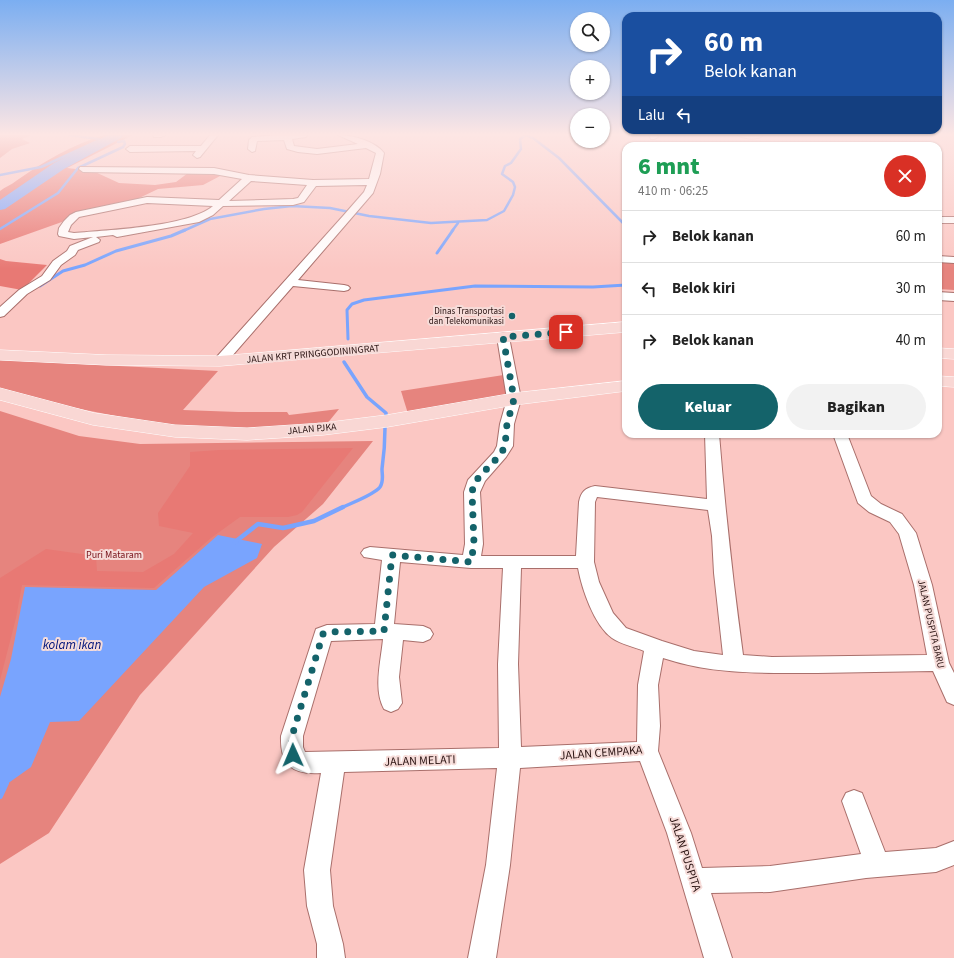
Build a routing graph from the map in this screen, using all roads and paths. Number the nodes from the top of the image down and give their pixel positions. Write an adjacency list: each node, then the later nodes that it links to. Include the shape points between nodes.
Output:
1 (247, 180): 5 (street)
2 (271, 180): 4 (street)
3 (372, 182): 4 (street); 11 (street, via 368,193)
4 (313, 183): 5 (street, via 301,200 294,202)
5 (220, 202): 8 (street, via 210,213 195,220); 8 (street, via 136,202 76,216 70,220 63,234 74,236)
6 (942, 220): 7 (street)
7 (954, 220)
8 (128, 231): 15 (street, via 74,248 57,263 42,282 23,292)
9 (942, 259): 10 (street)
10 (954, 260)
11 (289, 282): 12 (street); 21 (street)
12 (344, 288)
13 (942, 296): 14 (street)
14 (954, 297)
15 (3, 308)
16 (622, 327): 17 (main road, JALAN KRT PRINGGODININGRAT)
17 (503, 337): 21 (main road, JALAN KRT PRINGGODININGRAT); 26 (street)
18 (942, 353): 19 (main road)
19 (954, 354)
20 (0, 355): 21 (main road, JALAN KRT PRINGGODININGRAT, via 106,360)
21 (220, 361)
22 (942, 381): 23 (main road)
23 (954, 382)
24 (622, 386): 26 (main road, JALAN PJKA)
25 (0, 394): 26 (main road, JALAN PJKA, via 93,419 174,431 247,434 380,422)
26 (514, 399): 32 (street, via 507,424 504,450 474,484 474,544)
27 (712, 438): 29 (street)
28 (841, 438): 39 (street, JALAN PUSPITA BARU, via 864,499 874,508 896,518 907,533 923,585)
29 (716, 505): 34 (street, via 592,492 587,502); 38 (street, via 722,536 723,573)
30 (370, 553): 31 (street)
31 (392, 555): 32 (street); 35 (street)
32 (471, 562): 33 (street)
33 (512, 562): 34 (street); 43 (street, via 508,664)
34 (585, 562): 37 (street, via 590,582 605,617 619,632)
35 (389, 632): 36 (street); 41 (street); 44 (street, JALAN MELATI, via 327,632 320,639 292,736 291,749 297,760 307,763)
36 (423, 634)
37 (655, 647): 38 (street, via 686,658 720,664); 42 (street, JALAN CEMPAKA, via 648,685)
38 (734, 663): 39 (street)
39 (939, 663): 40 (street, JALAN PUSPITA BARU)
40 (954, 696)
41 (391, 703)
42 (647, 751): 43 (street, JALAN CEMPAKA); 48 (street, JALAN PUSPITA, via 679,833)
43 (510, 758): 44 (street, JALAN MELATI); 50 (street, via 498,865)
44 (334, 762): 49 (street, via 317,870 320,906)
45 (854, 801): 47 (street)
46 (954, 852): 47 (street, via 936,860)
47 (878, 866): 48 (street, via 770,879)
48 (694, 881): 51 (street, JALAN PUSPITA)
49 (331, 958)
50 (482, 958)
51 (718, 958)

